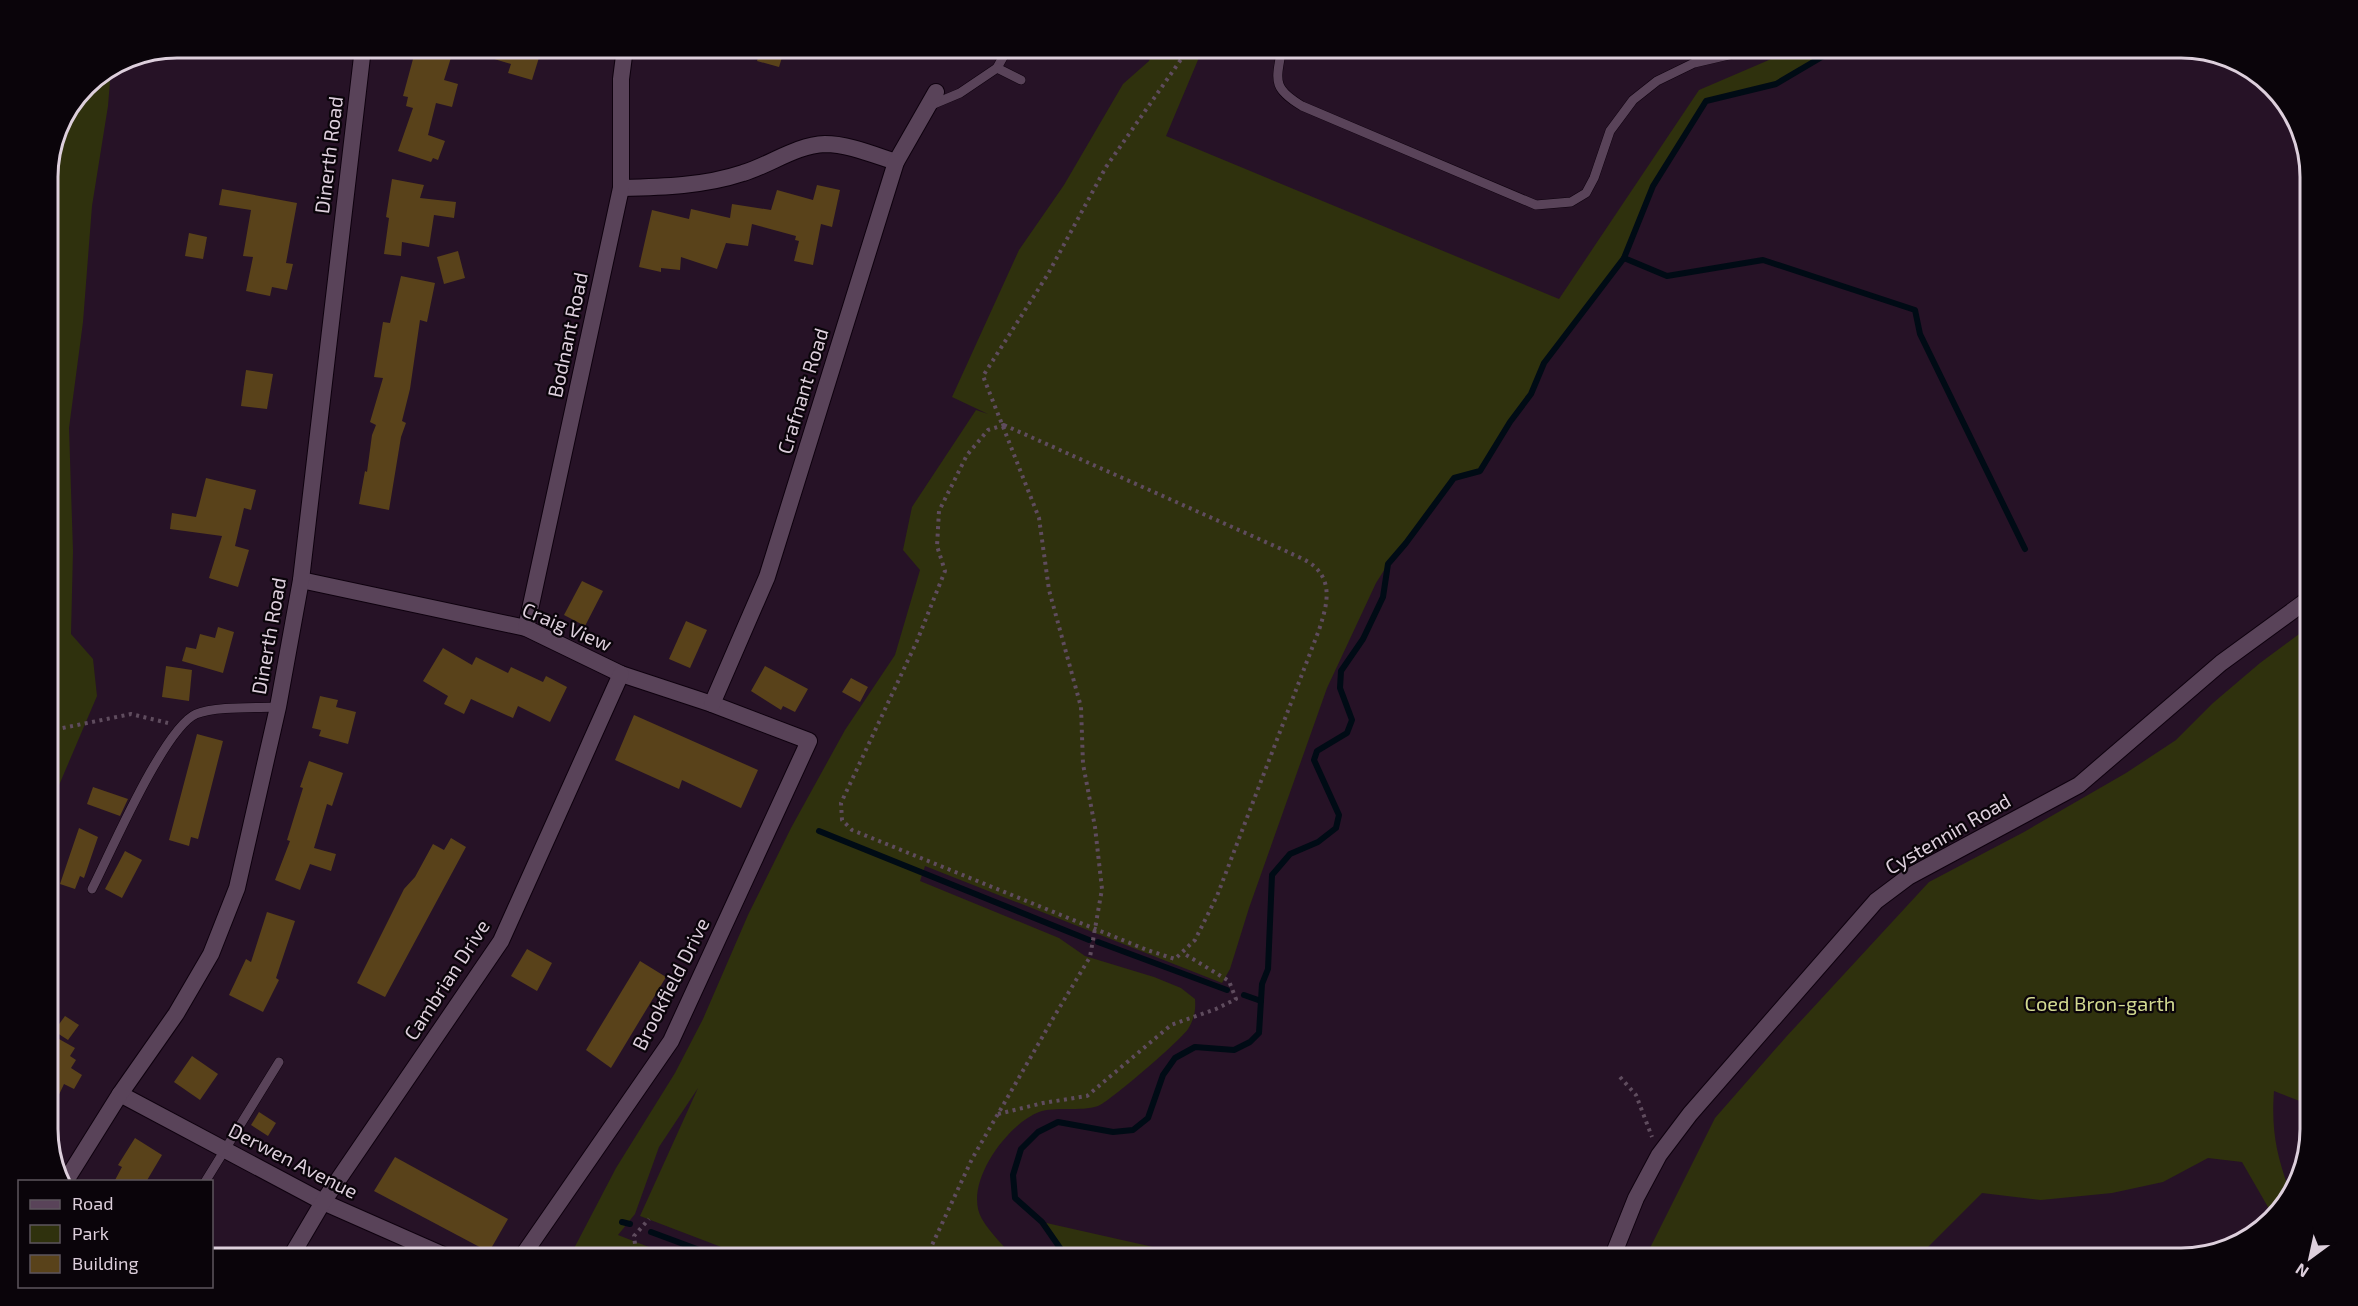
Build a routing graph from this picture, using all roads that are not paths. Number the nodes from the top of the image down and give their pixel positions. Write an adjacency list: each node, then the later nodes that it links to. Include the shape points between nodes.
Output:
1 (1280, 58): 2 (lane, via 1279,87 1302,106 1536,205 1570,202 1586,193 1610,131 1633,100 1657,81 1694,63)
2 (1715, 58)
3 (362, 59): 11 (street, Dinerth Road)
4 (624, 59): 10 (street, Bodnant Road)
5 (1002, 59): 6 (lane)
6 (997, 68): 7 (lane); 8 (lane, via 960,93)
7 (1021, 80)
8 (933, 99): 9 (street, Crafnant Road)
9 (896, 162): 10 (street, via 825,144 800,149 744,173 711,182); 15 (street, Crafnant Road, via 767,577)
10 (621, 188): 13 (street, Bodnant Road)
11 (301, 580): 13 (street, Craig View); 16 (street, Dinerth Road)
12 (2299, 606): 28 (street, Cystennin Road, via 2221,663 2079,785 1908,877 1876,901 1690,1114 1659,1155)
13 (526, 628): 14 (street, Craig View)
14 (621, 674): 15 (street, Craig View); 24 (street, Cambrian Drive, via 501,941)
15 (712, 704): 17 (street, Craig View)
16 (278, 707): 18 (lane, via 195,714 181,727 160,755); 20 (street, Dinerth Road, via 237,888 211,954 176,1014)
17 (809, 741): 27 (street, Brookfield Drive, via 671,1041)
18 (92, 889)
19 (279, 1062): 21 (lane)
20 (120, 1094): 21 (street, Derwen Avenue); 22 (street, Dinerth Road)
21 (225, 1151): 23 (lane); 24 (street, Derwen Avenue)
22 (69, 1176)
23 (206, 1180)
24 (323, 1202): 25 (street, Cambrian Drive); 26 (street, Derwen Avenue)
25 (296, 1248)
26 (427, 1248)
27 (528, 1248)
28 (1616, 1248)

